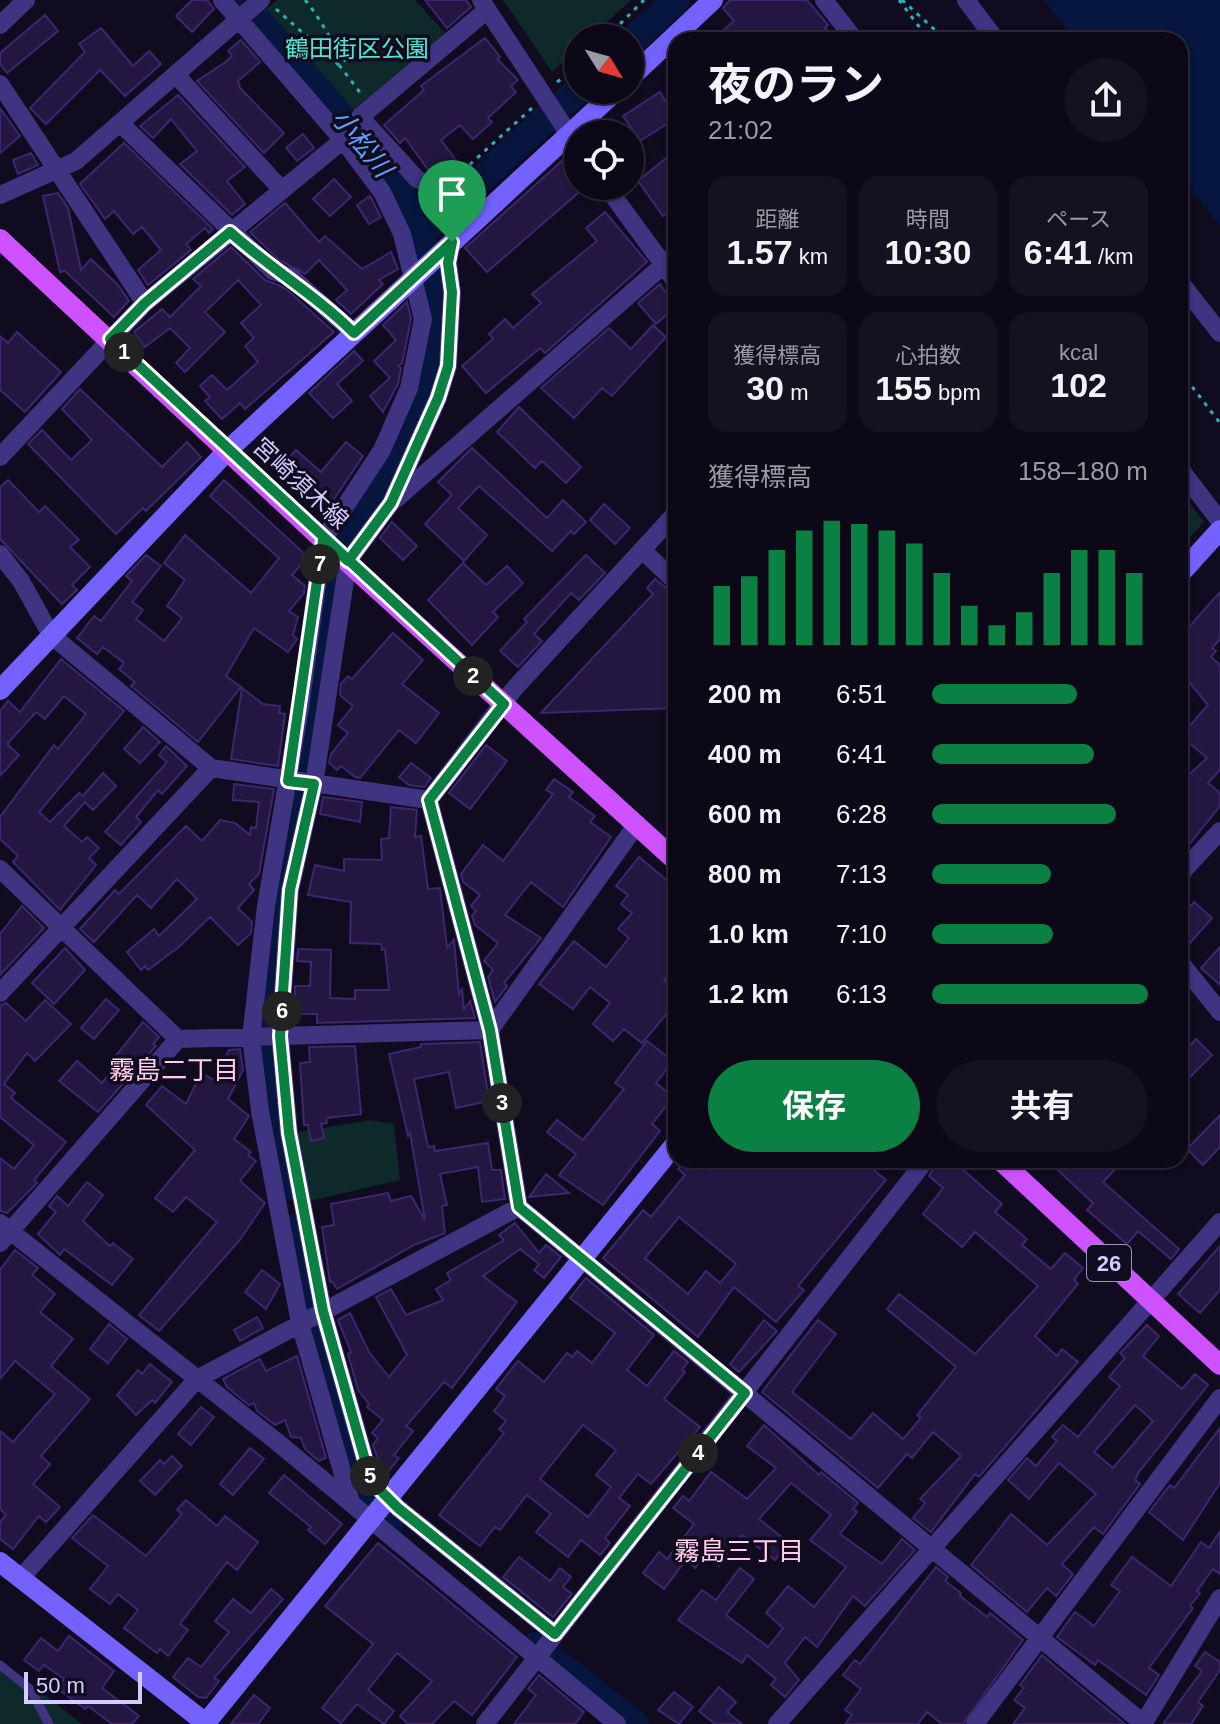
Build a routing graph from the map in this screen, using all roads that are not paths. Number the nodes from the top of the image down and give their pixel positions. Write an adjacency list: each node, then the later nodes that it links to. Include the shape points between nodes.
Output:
1 (26, 0): 9 (street)
2 (222, 0): 8 (street)
3 (713, 0): 10 (street)
4 (824, 0): 11 (street)
5 (966, 0): 12 (street)
6 (267, 3): 8 (street)
7 (484, 5): 19 (street, via 547,89); 27 (street, via 360,117 417,179 442,190)
8 (239, 20): 15 (street); 21 (street)
9 (0, 25)
10 (679, 32)
11 (849, 32)
12 (990, 32)
13 (668, 42): 14 (street)
14 (644, 65)
15 (176, 75): 20 (street); 24 (street)
16 (0, 84): 23 (street)
17 (605, 104): 18 (street)
18 (592, 120)
19 (564, 122)
20 (120, 123): 23 (street); 28 (street)
21 (343, 140): 24 (street); 33 (street, via 382,192)
22 (564, 150): 27 (street)
23 (59, 169): 25 (street); 35 (street)
24 (282, 190): 28 (street)
25 (0, 195)
26 (618, 200): 31 (street)
27 (471, 223): 30 (street)
28 (230, 232): 35 (street); 36 (street)
29 (0, 239): 38 (main road, 宮崎須木線)
30 (445, 249): 33 (street); 42 (street, via 452,292 448,366)
31 (668, 257)
32 (668, 261): 42 (street)
33 (416, 274): 36 (street); 46 (street, via 423,319 409,388 382,450)
34 (1188, 292): 37 (street)
35 (145, 303): 38 (street)
36 (354, 333): 39 (street)
37 (1220, 333)
38 (110, 339): 39 (main road, 宮崎須木線); 40 (street)
39 (228, 450): 46 (main road, 宮崎須木線); 52 (street)
40 (0, 457)
41 (1188, 479): 43 (street)
42 (391, 503): 49 (street)
43 (1220, 521)
44 (668, 522): 47 (street)
45 (1220, 530): 50 (street)
46 (325, 542): 49 (main road, 宮崎須木線); 56 (street)
47 (642, 550): 51 (street); 54 (street)
48 (0, 554): 52 (street)
49 (348, 561): 54 (main road, 宮崎須木線); 57 (street)
50 (1188, 565)
51 (668, 574)
52 (51, 635): 53 (street); 55 (street)
53 (0, 690)
54 (504, 704): 58 (street); 59 (main road, 宮崎須木線)
55 (211, 768): 56 (street); 64 (street)
56 (288, 781): 57 (street); 70 (street)
57 (314, 784): 58 (street); 69 (street, via 290,890)
58 (429, 800): 68 (street)
59 (637, 824): 61 (main road, 宮崎須木線); 68 (street)
60 (1220, 831): 62 (street)
61 (668, 853)
62 (1188, 865)
63 (0, 869): 64 (street)
64 (61, 927): 66 (street); 71 (street)
65 (1188, 972): 67 (street)
66 (0, 993)
67 (1220, 1012)
68 (490, 1030): 69 (street); 75 (street)
69 (280, 1036): 70 (street); 80 (street)
70 (251, 1038): 71 (street); 80 (street, via 260,1111)
71 (178, 1039): 77 (street)
72 (668, 1153): 78 (street)
73 (920, 1168): 83 (street)
74 (1009, 1168): 79 (main road, 26)
75 (519, 1207): 78 (street); 80 (street)
76 (1220, 1222): 79 (street)
77 (3, 1232): 82 (street)
78 (583, 1258): 83 (street); 85 (street)
79 (1149, 1300): 81 (main road, 26); 88 (street)
80 (312, 1317): 82 (street); 85 (street, via 371,1481); 86 (street)
81 (1220, 1365)
82 (197, 1379): 86 (street); 90 (street)
83 (745, 1393): 88 (street); 92 (street)
84 (1220, 1398): 93 (street)
85 (388, 1498): 87 (street); 92 (street)
86 (351, 1503): 87 (street)
87 (371, 1520): 94 (street); 97 (street)
88 (932, 1548): 93 (street); 100 (street)
89 (0, 1562): 90 (street)
90 (21, 1578): 97 (street)
91 (1220, 1598): 102 (street)
92 (555, 1634): 94 (street)
93 (1039, 1637): 101 (street); 102 (street)
94 (536, 1658): 98 (street); 99 (street)
95 (0, 1665): 96 (lane, via 30,1689)
96 (49, 1724)
97 (206, 1724)
98 (485, 1724)
99 (617, 1724)
100 (777, 1724)
101 (975, 1724)
102 (1143, 1724)

